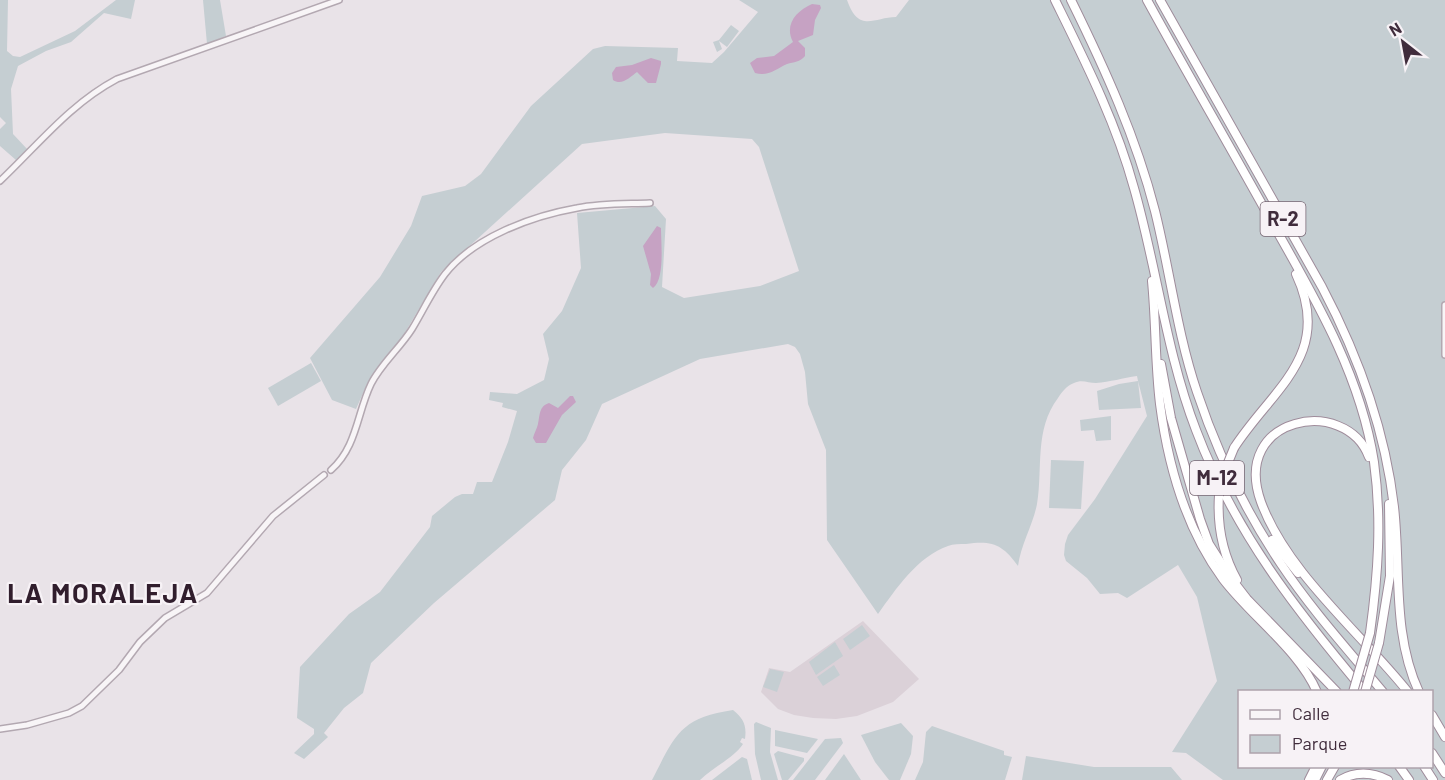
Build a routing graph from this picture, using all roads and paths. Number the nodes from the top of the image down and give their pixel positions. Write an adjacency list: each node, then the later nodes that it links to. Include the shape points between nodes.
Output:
1 (339, 0): 7 (street, via 117,79 70,110)
2 (1055, 0): 9 (highway, M-12, via 1117,136)
3 (1071, 0): 15 (highway, M-12, via 1107,72 1138,150 1197,393)
4 (1147, 0): 6 (highway, R-2)
5 (1160, 0): 13 (highway, R-2, via 1342,324 1363,375)
6 (1232, 151): 17 (highway, R-2, via 1322,311 1353,380); 18 (highway, bridge, via 1298,277 1304,292 1307,323 1303,354 1293,373 1234,448 1219,495 1219,528 1230,567)
7 (0, 181)
8 (650, 203): 14 (street, via 556,212 497,234 463,255 445,274 410,331 372,380 351,444)
9 (1144, 229): 11 (highway); 23 (highway, M-12, via 1184,394 1218,482 1284,592)
10 (1445, 304): 12 (street)
11 (1155, 323): 18 (highway, via 1171,418 1209,544 1247,599); 20 (highway, via 1164,433 1192,525 1225,581 1294,656)
12 (1445, 355)
13 (1384, 447): 24 (highway, R-2, bridge, via 1389,576 1379,643); 27 (highway, via 1394,509 1402,631)
14 (331, 470)
15 (1230, 472): 19 (highway, via 1280,553); 25 (highway, M-12, via 1281,565)
16 (324, 475): 30 (street, via 273,516 207,593 165,618 82,706 27,725)
17 (1377, 490): 19 (highway, via 1370,458 1362,443 1349,431 1332,424 1311,422 1285,427 1267,440 1257,459 1258,492 1276,533 1305,575); 22 (highway, R-2, bridge, via 1378,578 1370,633)
18 (1270, 622): 21 (highway)
19 (1358, 634): 26 (highway)
20 (1316, 690)
21 (1335, 690)
22 (1354, 690)
23 (1363, 690)
24 (1366, 690)
25 (1381, 690)
26 (1406, 690)
27 (1418, 690)
28 (1433, 718): 31 (highway)
29 (1433, 724): 31 (highway)
30 (0, 729)
31 (1445, 739)
32 (1433, 756): 33 (highway)
33 (1445, 773)
34 (1340, 780): 35 (highway, via 1364,773)
35 (1388, 780)

